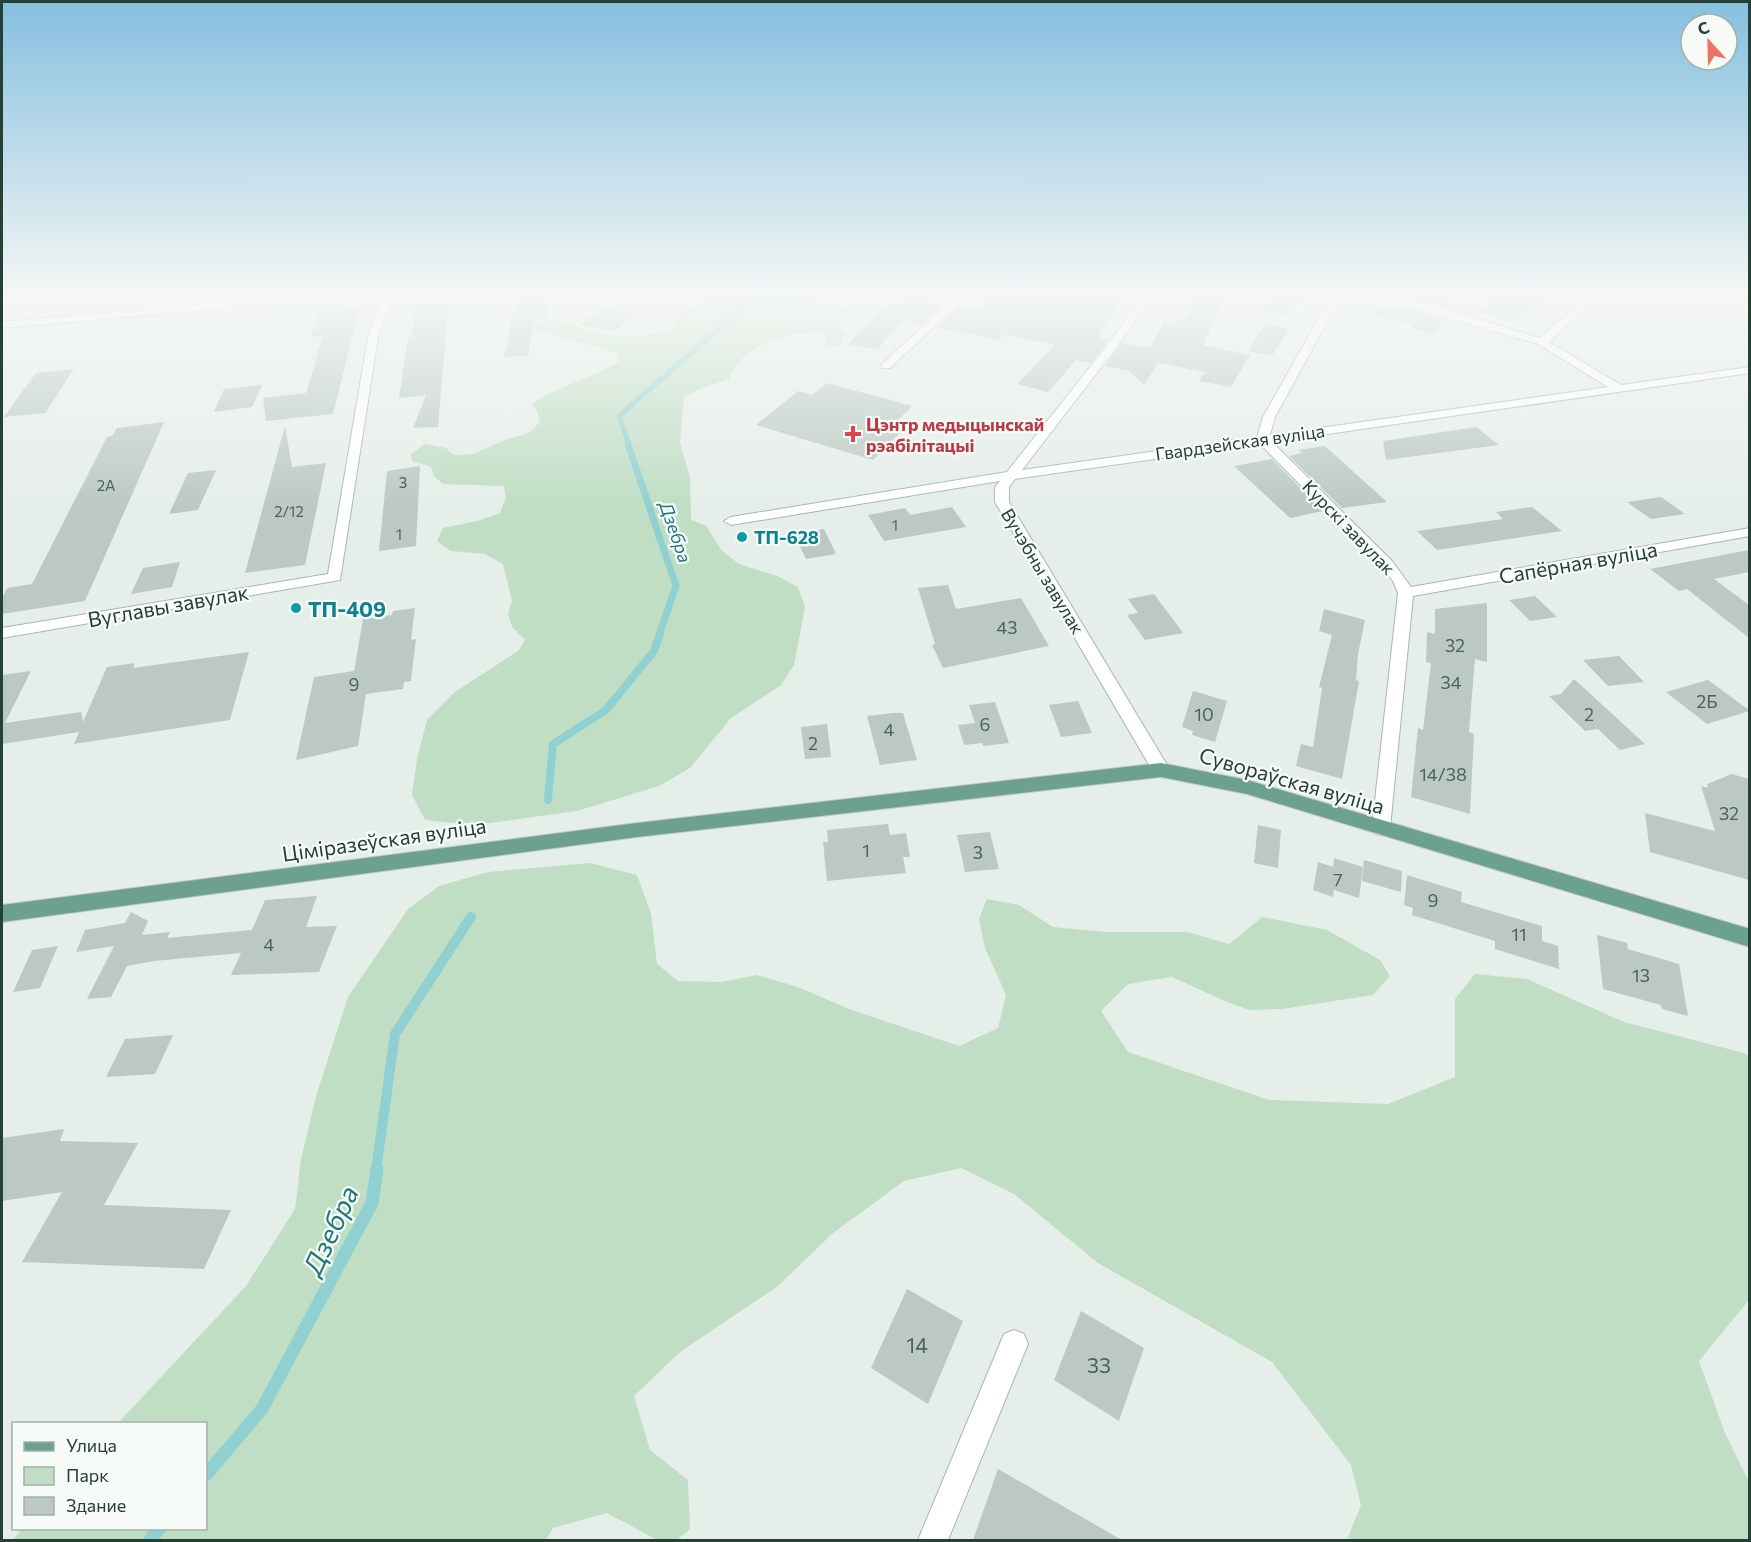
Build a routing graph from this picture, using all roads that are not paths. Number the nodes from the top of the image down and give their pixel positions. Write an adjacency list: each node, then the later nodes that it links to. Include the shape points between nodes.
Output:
1 (369, 365): 12 (street, Вуглавы завулак, via 335,577)
2 (1096, 365): 8 (street, Вучэбны завулак)
3 (1298, 365): 7 (street, via 1269,417)
4 (1580, 365): 6 (street)
5 (1749, 370): 6 (street, Гвардзейская вуліца)
6 (1620, 389): 7 (street, Гвардзейская вуліца)
7 (1262, 439): 8 (street, Гвардзейская вуліца); 11 (street, Курскі завулак, via 1388,564)
8 (1013, 475): 9 (street, Гвардзейская вуліца); 13 (street, Вучэбны завулак, via 1002,487 1002,502)
9 (731, 521)
10 (1749, 532): 11 (street, Сапёрная вуліца)
11 (1406, 593): 15 (street, Курскі завулак)
12 (2, 633)
13 (1161, 770): 14 (main road, Сувораўская вуліца); 15 (main road, Сувораўская вуліца, via 1247,787)
14 (773, 813): 16 (main road, Ціміразеўская вуліца)
15 (1381, 828): 17 (main road, Сувораўская вуліца)
16 (2, 914)
17 (1749, 938)
18 (1014, 1344): 19 (street)
19 (933, 1540)

